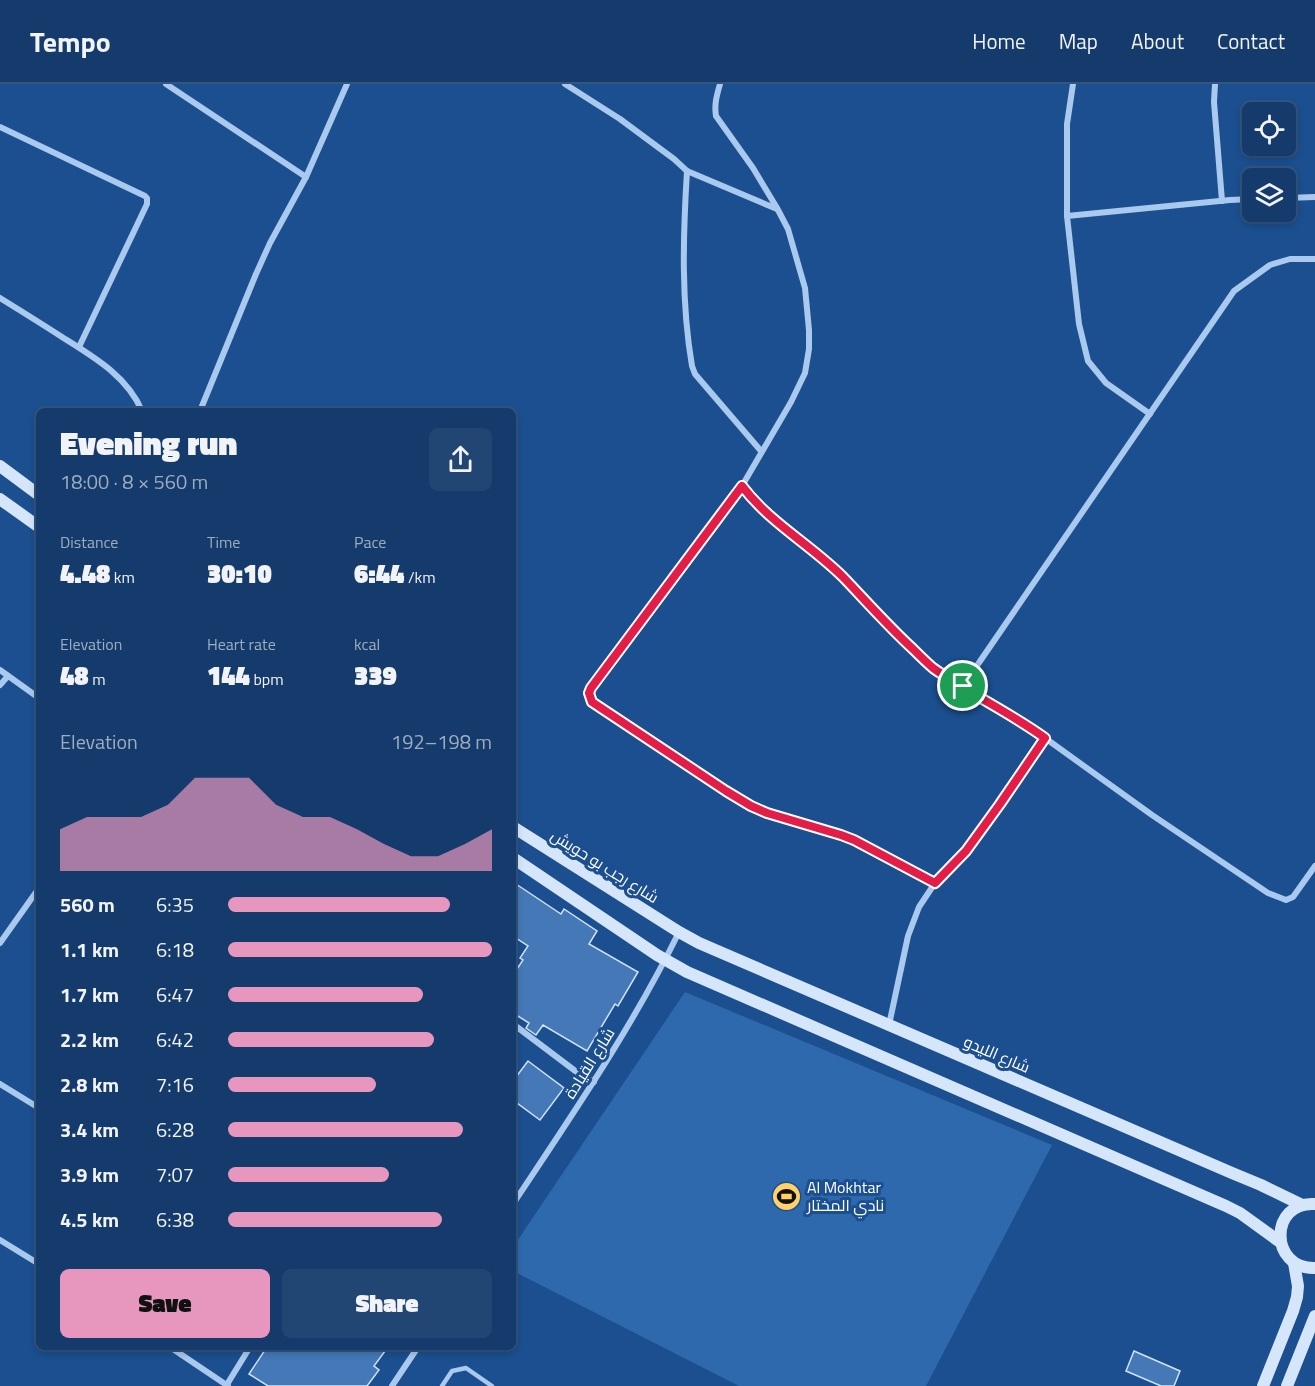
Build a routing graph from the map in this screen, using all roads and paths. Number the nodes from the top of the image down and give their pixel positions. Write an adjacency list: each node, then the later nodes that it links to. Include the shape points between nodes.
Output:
1 (166, 84): 9 (street)
2 (347, 84): 9 (street)
3 (565, 84): 8 (street)
4 (720, 84): 14 (street, via 715,99 716,116)
5 (1073, 84): 15 (street, via 1067,124)
6 (1215, 84): 13 (street)
7 (0, 127): 18 (street, via 147,198)
8 (687, 171): 14 (street); 22 (street, via 683,238 692,366)
9 (306, 177): 20 (street, via 266,253)
10 (1315, 197): 11 (street)
11 (1296, 198)
12 (1242, 200): 13 (street)
13 (1222, 201): 15 (street)
14 (777, 209): 22 (street, via 788,229 805,288 809,349 805,373)
15 (1067, 216): 21 (street, via 1079,324 1088,361 1106,382)
16 (1315, 259): 21 (street, via 1290,259 1270,266 1234,291)
17 (0, 298): 18 (street)
18 (79, 347): 19 (street, via 119,377)
19 (140, 408)
20 (201, 408)
21 (1150, 414): 31 (street)
22 (761, 451): 24 (street)
23 (0, 466): 25 (main road)
24 (742, 486): 31 (street, via 768,516 842,577 932,667); 37 (street, via 591,688 592,702 751,806 848,837)
25 (36, 493)
26 (0, 499): 27 (main road)
27 (36, 525)
28 (0, 670): 29 (street)
29 (8, 676): 30 (street); 32 (street)
30 (0, 685)
31 (963, 686): 33 (street)
32 (36, 696)
33 (1045, 738): 36 (street, via 1268,894 1286,900 1293,897); 37 (street, via 973,842)
34 (516, 829): 39 (main road, شارع رجب بو حويش)
35 (516, 860): 41 (main road)
36 (1315, 866)
37 (935, 883): 42 (street, via 919,907 908,936)
38 (36, 892): 40 (street)
39 (679, 932): 41 (street, شارع القيادة); 42 (main road, شارع الليدو)
40 (0, 943)
41 (666, 959): 44 (street, شارع القيادة); 50 (main road, via 687,972 1226,1206)
42 (889, 1025): 48 (main road, شارع الليدو)
43 (516, 1026): 44 (street)
44 (594, 1082): 47 (street, شارع القيادة)
45 (0, 1084): 46 (street)
46 (36, 1106)
47 (516, 1199)
48 (1309, 1204): 50 (main road, via 1295,1208 1284,1219)
49 (0, 1240): 51 (street)
50 (1280, 1242): 52 (main road)
51 (36, 1262)
52 (1294, 1263): 53 (main road); 62 (main road, via 1298,1297)
53 (1315, 1268)
54 (1315, 1316): 63 (main road)
55 (174, 1350): 58 (street)
56 (248, 1350): 58 (street)
57 (416, 1350): 59 (street)
58 (227, 1386)
59 (392, 1386)
60 (442, 1386): 61 (lane, via 452,1371 466,1368)
61 (492, 1386)
62 (1263, 1386)
63 (1287, 1386)

